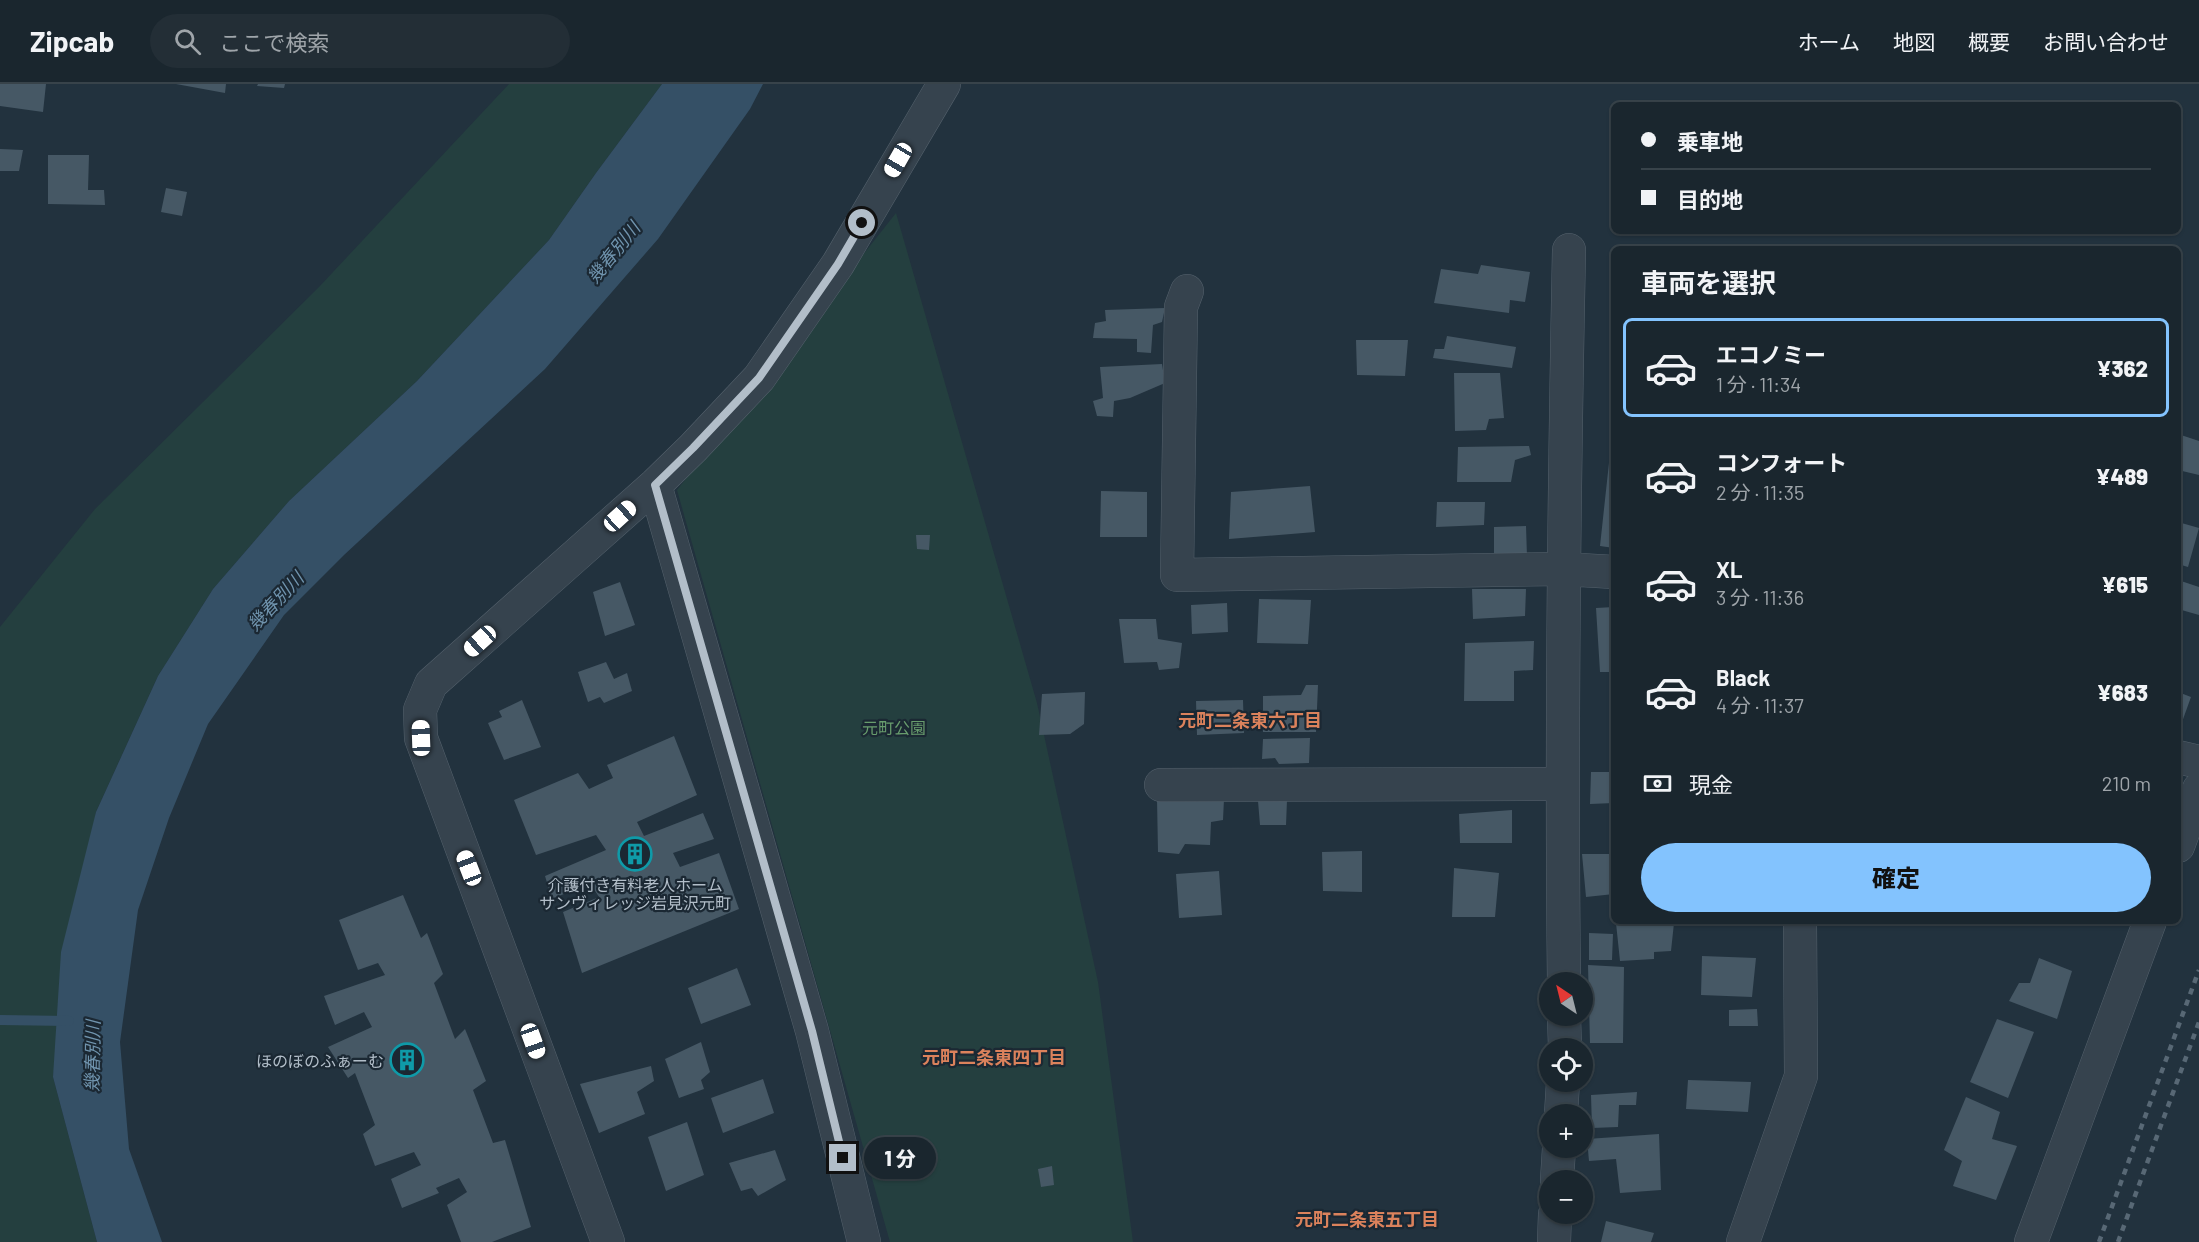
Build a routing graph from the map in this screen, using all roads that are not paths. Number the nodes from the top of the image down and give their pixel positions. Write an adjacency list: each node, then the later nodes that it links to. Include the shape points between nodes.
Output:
1 (944, 84): 4 (street, via 838,264 759,378)
2 (1569, 250): 5 (street)
3 (1187, 291): 5 (street, via 1181,307 1177,575)
4 (655, 485): 17 (street, via 431,684 420,710 421,738); 18 (street, via 812,1031)
5 (1563, 569): 6 (street); 9 (street)
6 (1611, 573)
7 (2181, 758): 8 (street)
8 (2199, 762)
9 (1561, 784): 10 (street); 15 (street)
10 (1161, 785)
11 (2199, 789): 12 (street)
12 (2181, 838)
13 (1800, 924): 20 (street, via 1801,1076)
14 (2149, 924): 21 (street)
15 (1564, 972)
16 (1555, 1224): 19 (street)
17 (608, 1242)
18 (864, 1242)
19 (1554, 1242)
20 (1743, 1242)
21 (2031, 1242)

